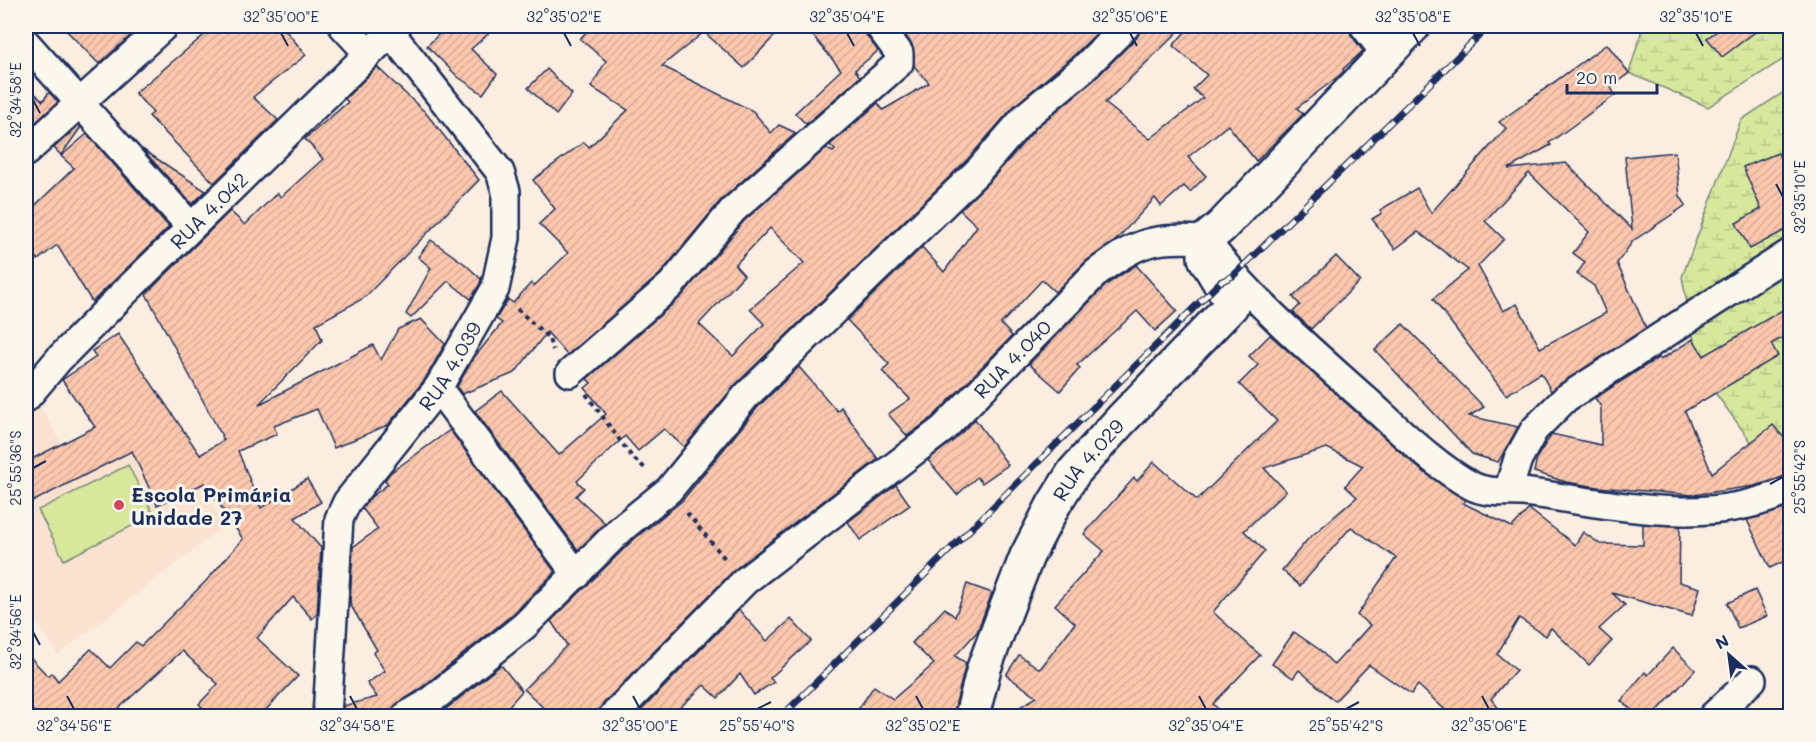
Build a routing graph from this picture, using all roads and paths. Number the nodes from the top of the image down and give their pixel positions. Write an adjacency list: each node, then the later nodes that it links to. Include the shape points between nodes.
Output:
1 (164, 26): 11 (street)
2 (343, 26): 9 (street)
3 (879, 26): 17 (street, via 899,53 900,63 733,210 671,285)
4 (1126, 26): 20 (street, via 1083,69 1026,116 979,170 746,396)
5 (1364, 26): 10 (street)
6 (1413, 26): 10 (street)
7 (393, 29): 9 (street, RUA 4.042); 16 (street, RUA 4.039, via 504,181 506,238)
8 (26, 43): 11 (street)
9 (368, 52): 13 (street, RUA 4.042)
10 (1385, 53): 14 (street)
11 (77, 103): 12 (street); 13 (street)
12 (26, 152)
13 (191, 228): 19 (street, RUA 4.042, via 67,351)
14 (1205, 240): 22 (street, via 1233,276 1418,447 1472,486 1487,492); 24 (street, RUA 4.040, via 1150,241 1125,251 1097,272 942,429); 29 (street, RUA 4.029, via 1206,258 1231,306 1074,472 1028,556 984,668)
15 (1791, 253): 22 (street, via 1566,398 1534,430 1518,459)
16 (495, 289): 17 (path, via 548,337); 18 (street, RUA 4.039)
17 (570, 374): 20 (path, via 632,457)
18 (438, 388): 23 (street); 26 (street, RUA 4.039, via 347,502 339,519)
19 (26, 398)
20 (669, 490): 23 (street, via 622,528); 24 (path)
21 (1791, 490): 22 (street, via 1720,509 1680,510 1633,510)
22 (1508, 491)
23 (577, 575): 27 (street, via 524,626)
24 (745, 580): 28 (street, RUA 4.040)
25 (1752, 680): 30 (street)
26 (327, 717)
27 (406, 717)
28 (613, 717)
29 (972, 717)
30 (1713, 717)

